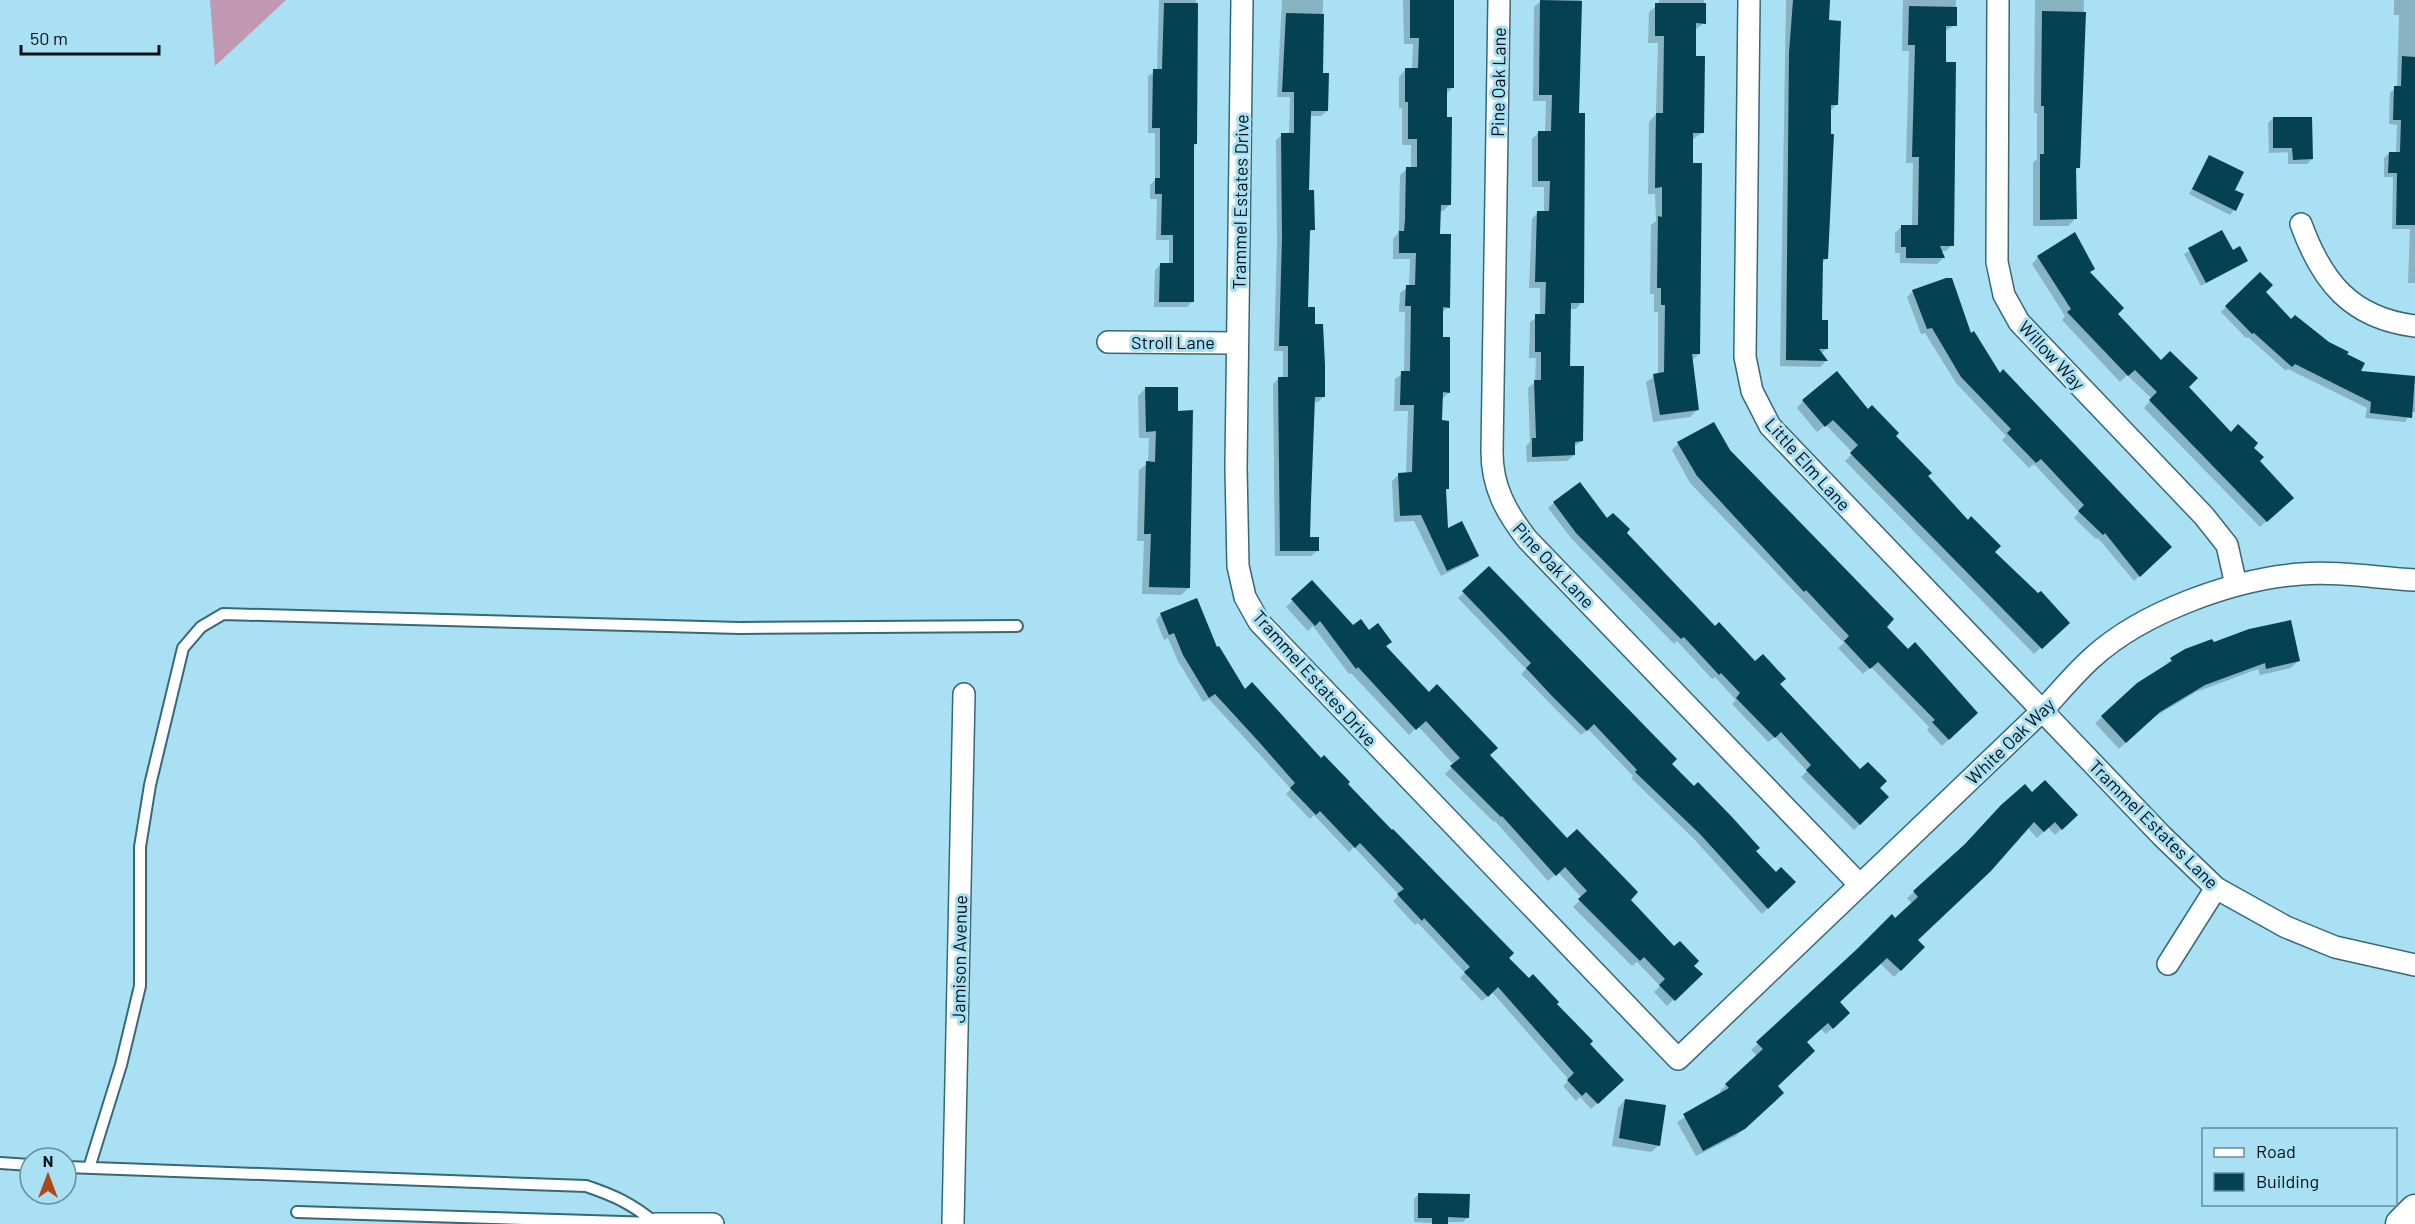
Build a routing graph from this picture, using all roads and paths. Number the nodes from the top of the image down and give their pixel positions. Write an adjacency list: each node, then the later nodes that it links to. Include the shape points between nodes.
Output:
1 (1242, 0): 8 (street, Trammel Estates Drive)
2 (1499, 0): 14 (street, Pine Oak Lane, via 1492,468 1503,504 1527,539)
3 (1749, 0): 13 (street, Little Elm Lane, via 1744,335 1752,392 1770,426 1785,444)
4 (1998, 0): 10 (street, Willow Way, via 1997,262 2004,295 2019,322 2204,516 2227,545)
5 (2301, 224): 6 (street, via 2323,273 2359,309 2393,323)
6 (2415, 326)
7 (1108, 342): 8 (street, Stroll Lane)
8 (1237, 343): 18 (street, Trammel Estates Drive, via 1238,566 1251,610)
9 (2415, 580): 10 (street, White Oak Way, via 2304,574)
10 (2236, 585): 13 (street, White Oak Way, via 2160,615 2122,636 2093,657)
11 (1017, 626): 22 (lane, via 740,628 263,614 223,614 215,618 201,627 183,648 150,785 140,847 140,986 121,1065)
12 (964, 694): 27 (street, Jamison Avenue)
13 (2042, 711): 14 (street, White Oak Way); 15 (street, Trammel Estates Lane)
14 (1859, 884): 18 (street, White Oak Way)
15 (2216, 888): 16 (street); 17 (street, Trammel Estates Lane, via 2286,927 2335,947)
16 (2168, 964)
17 (2415, 964)
18 (1678, 1059)
19 (0, 1163): 20 (lane)
20 (18, 1164)
21 (78, 1168): 22 (lane)
22 (89, 1168): 25 (lane, via 586,1186 615,1195)
23 (2415, 1210): 28 (street)
24 (297, 1212): 25 (lane)
25 (655, 1223): 26 (street)
26 (712, 1224)
27 (953, 1224)
28 (2401, 1224)

